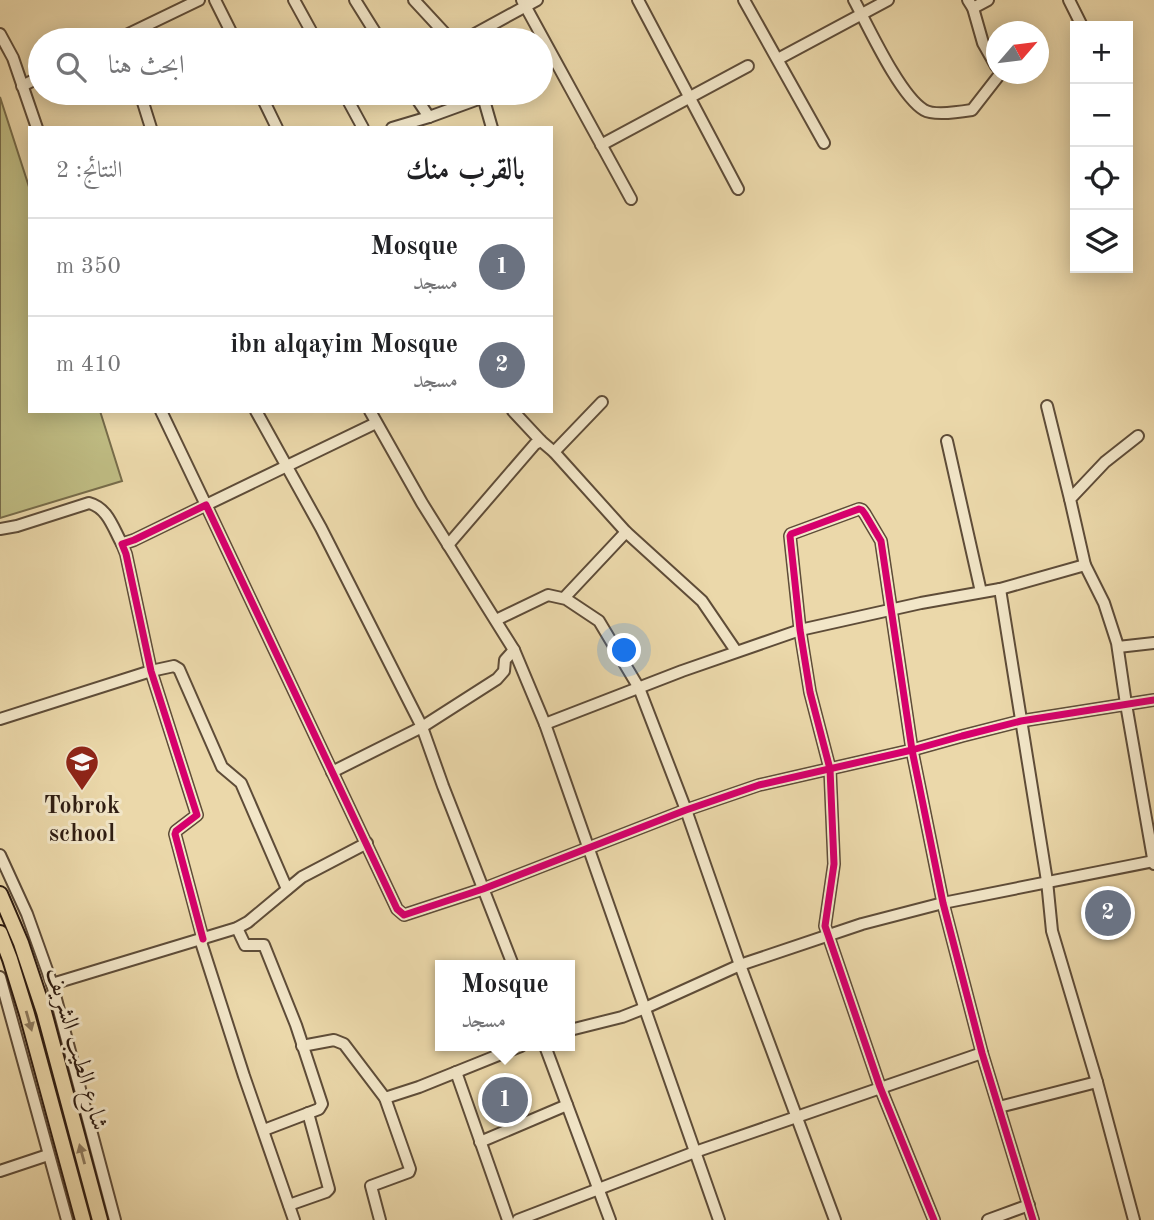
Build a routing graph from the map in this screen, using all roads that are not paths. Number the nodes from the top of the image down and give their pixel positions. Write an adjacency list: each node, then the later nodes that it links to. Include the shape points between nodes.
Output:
1 (199, 0): 17 (street)
2 (215, 0): 18 (street)
3 (294, 0): 19 (street)
4 (355, 0): 20 (street)
5 (414, 0): 21 (street)
6 (537, 0): 13 (street)
7 (638, 0): 32 (street)
8 (744, 0): 27 (street)
9 (854, 0): 15 (street)
10 (888, 0): 15 (street)
11 (988, 0): 14 (street)
12 (1069, 0): 16 (street)
13 (523, 3): 22 (street); 23 (street)
14 (970, 4): 25 (street)
15 (862, 14): 27 (street); 30 (street, via 890,67 922,109 937,113 972,110)
16 (1080, 21)
17 (143, 28)
18 (229, 28)
19 (309, 28)
20 (372, 28)
21 (440, 28)
22 (483, 28)
23 (537, 28)
24 (0, 34): 31 (street)
25 (986, 48)
26 (553, 58): 49 (street)
27 (778, 59): 48 (street)
28 (748, 66): 32 (street)
29 (28, 83): 31 (street)
30 (992, 84)
31 (22, 86): 33 (street)
32 (689, 97): 49 (street); 50 (street)
33 (28, 103)
34 (29, 105): 42 (street)
35 (144, 105): 43 (street)
36 (266, 105): 44 (street)
37 (351, 105): 45 (street)
38 (421, 105): 41 (street)
39 (458, 105): 41 (street)
40 (486, 105): 47 (street)
41 (429, 117): 46 (street)
42 (36, 126)
43 (150, 126)
44 (276, 126)
45 (362, 126)
46 (399, 126)
47 (491, 126)
48 (824, 143)
49 (601, 145): 51 (street)
50 (738, 189)
51 (631, 199)
52 (602, 402): 62 (street)
53 (1047, 406): 64 (street)
54 (162, 413): 65 (street)
55 (257, 413): 63 (street)
56 (371, 413): 58 (street)
57 (515, 413): 60 (street)
58 (376, 423): 63 (street); 69 (street)
59 (1138, 436): 64 (street)
60 (541, 441): 62 (street); 69 (street)
61 (947, 441): 72 (street)
62 (554, 452): 67 (street)
63 (288, 466): 65 (street); 88 (street)
64 (1070, 499): 70 (street)
65 (206, 505): 68 (street); 91 (street)
66 (0, 530): 68 (street, via 89,503 104,511)
67 (626, 532): 73 (street); 80 (street, via 702,601)
68 (122, 544): 81 (street)
69 (448, 545): 75 (street)
70 (1085, 565): 71 (street); 78 (street)
71 (1000, 589): 72 (street); 86 (street)
72 (981, 592): 74 (street)
73 (564, 598): 75 (street, via 548,594); 82 (street, via 599,621)
74 (891, 610): 76 (street); 76 (street, via 880,538 859,509 790,534); 89 (street)
75 (496, 620): 79 (street)
76 (800, 630): 80 (street); 90 (street, via 811,701)
77 (1154, 643): 78 (street)
78 (1118, 647): 84 (street)
79 (514, 650): 87 (street); 88 (street, via 497,679)
80 (736, 651): 82 (street)
81 (151, 671): 85 (street); 98 (street, via 179,669 222,767 240,783); 105 (street, via 197,815 175,834)
82 (639, 688): 87 (street); 92 (street)
83 (1154, 700): 84 (street)
84 (1126, 704): 86 (street); 96 (street)
85 (0, 719)
86 (1021, 721): 89 (street); 97 (street)
87 (545, 724): 94 (street)
88 (422, 727): 91 (street); 99 (street)
89 (912, 750): 90 (street); 101 (street)
90 (830, 769): 92 (street, via 758,785); 104 (street, via 834,854)
91 (332, 772): 93 (street)
92 (686, 810): 94 (street); 107 (street)
93 (367, 843): 98 (street); 99 (street, via 404,915)
94 (589, 847): 99 (street); 111 (street)
95 (0, 855): 109 (street)
96 (1154, 862): 97 (street)
97 (1047, 881): 101 (street); 118 (street, via 1052,931)
98 (287, 889): 102 (street)
99 (483, 889): 106 (street)
100 (0, 894): 135 (main road, شارع الطيب الشريف, one-way to 100, via 44,1012)
101 (943, 903): 104 (street); 116 (street)
102 (237, 928): 105 (street); 113 (street, via 245,945 264,945)
103 (0, 933): 134 (main road, شارع الطيب الشريف, one-way to 134)
104 (827, 936): 107 (street); 119 (street)
105 (201, 939): 109 (street); 125 (street)
106 (511, 960)
107 (740, 965): 111 (street); 124 (street)
108 (0, 978): 110 (street)
109 (51, 984): 136 (street)
110 (3, 996): 128 (street)
111 (645, 1008): 112 (street); 127 (street)
112 (575, 1029)
113 (302, 1046): 120 (street, via 334,1040 344,1044); 123 (street, via 322,1104)
114 (508, 1051): 117 (street)
115 (547, 1051): 121 (street)
116 (982, 1053): 119 (street); 122 (street)
117 (456, 1072): 120 (street); 126 (street)
118 (1097, 1082): 122 (street); 147 (street)
119 (880, 1087): 124 (street); 144 (street)
120 (385, 1098): 138 (street, via 410,1169 371,1186)
121 (567, 1105): 126 (street); 130 (street)
122 (999, 1107): 132 (street)
123 (308, 1113): 125 (street); 131 (street, via 328,1189)
124 (796, 1116): 127 (street); 143 (street)
125 (264, 1129): 131 (street)
126 (480, 1142): 139 (street)
127 (695, 1152): 130 (street); 142 (street)
128 (48, 1155): 129 (street); 133 (street)
129 (0, 1171)
130 (599, 1189): 140 (street); 141 (street)
131 (289, 1205): 137 (street)
132 (1029, 1205): 145 (street); 146 (street)
133 (67, 1220)
134 (83, 1220)
135 (100, 1220)
136 (115, 1220)
137 (294, 1220)
138 (380, 1220)
139 (508, 1220)
140 (518, 1220)
141 (610, 1220)
142 (719, 1220)
143 (835, 1220)
144 (934, 1220)
145 (988, 1220)
146 (1033, 1220)
147 (1134, 1220)

